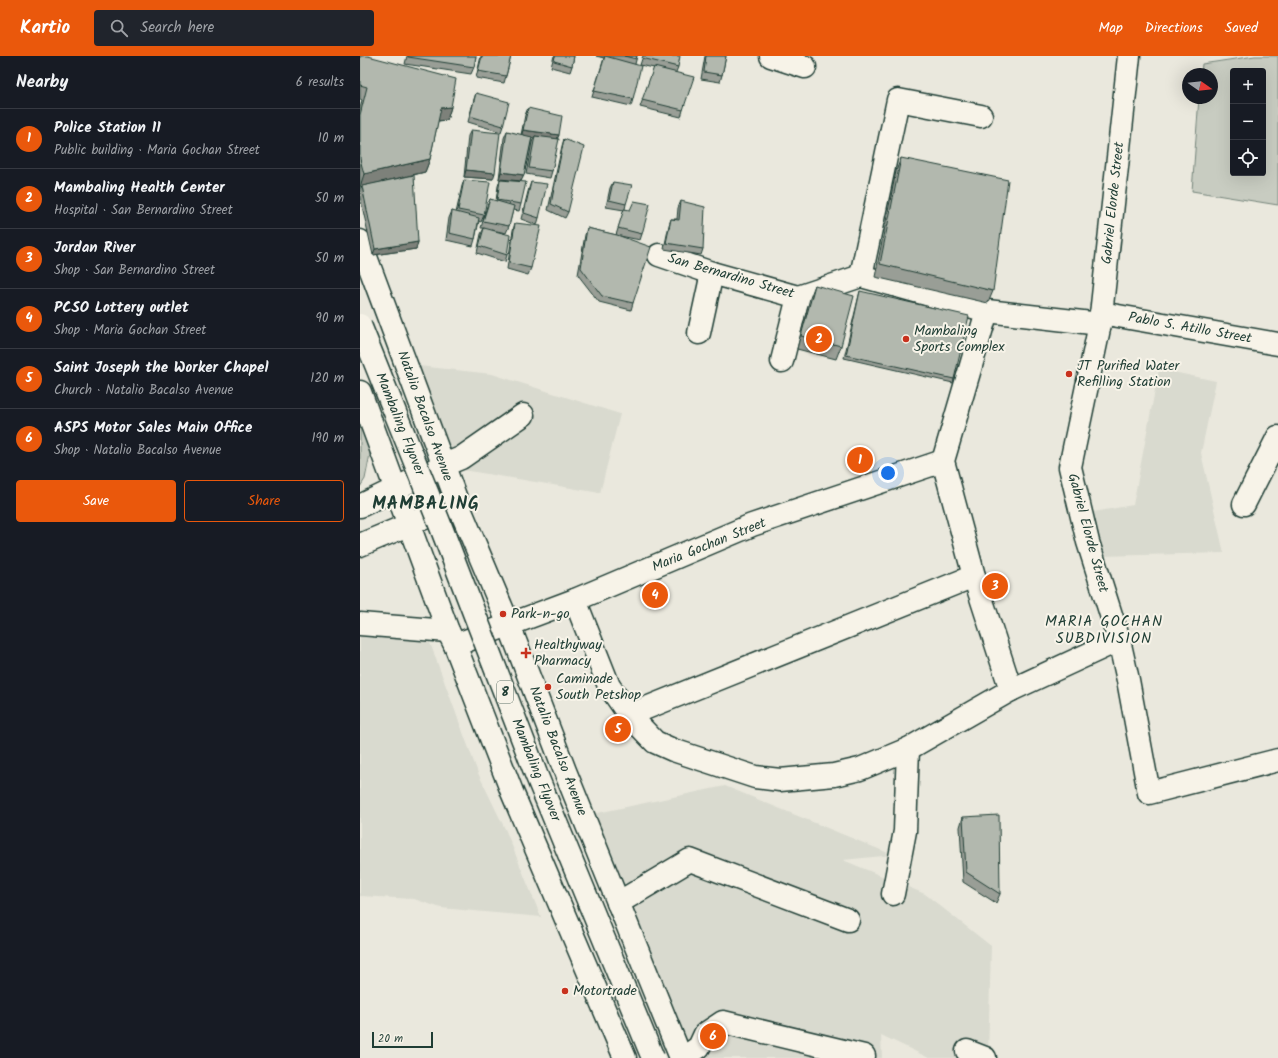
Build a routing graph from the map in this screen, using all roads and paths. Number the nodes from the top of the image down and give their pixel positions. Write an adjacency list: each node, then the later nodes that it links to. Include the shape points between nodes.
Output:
1 (771, 56): 3 (street)
2 (1129, 56): 11 (street, Gabriel Elorde Street)
3 (805, 67)
4 (981, 116): 8 (street, via 898,100)
5 (360, 241): 17 (street, Natalio Bacalso Avenue / 8)
6 (659, 255): 7 (street, San Bernardino Street)
7 (712, 273): 9 (street, San Bernardino Street); 13 (street)
8 (861, 276): 9 (street, San Bernardino Street); 10 (street)
9 (798, 297): 15 (street)
10 (987, 311): 11 (street); 20 (street)
11 (1101, 318): 14 (street, Pablo S. Atillo Street); 33 (street, Gabriel Elorde Street, via 1070,467 1088,542)
12 (360, 324): 43 (street, Mambaling Flyover / 8, bridge, via 536,774)
13 (699, 333)
14 (1278, 344)
15 (782, 361)
16 (361, 399): 17 (street, via 385,392 396,392); 22 (street, 8)
17 (423, 410): 21 (street, Natalio Bacalso Avenue / 8)
18 (523, 415): 21 (street, via 461,458)
19 (1278, 437): 24 (street)
20 (943, 461): 28 (street); 29 (street, Maria Gochan Street, via 752,525)
21 (444, 465): 22 (street); 23 (street, Natalio Bacalso Avenue / 8)
22 (396, 490): 25 (street); 26 (street, 8)
23 (458, 504): 26 (street); 31 (street, Natalio Bacalso Avenue / 8)
24 (1244, 504)
25 (360, 506)
26 (410, 524): 27 (street); 32 (street, 8)
27 (360, 545)
28 (974, 576): 34 (street); 35 (street)
29 (575, 600): 31 (street, Maria Gochan Street); 35 (street, via 609,686)
30 (360, 624): 32 (street)
31 (509, 625): 32 (street, Maria Gochan Street); 39 (street, Natalio Bacalso Avenue / 8)
32 (452, 638): 42 (street, 8, via 512,792)
33 (1119, 640): 34 (street); 37 (street, Gabriel Elorde Street, via 1149,793)
34 (1011, 690): 36 (street)
35 (629, 715): 36 (street, via 655,742 754,777 780,780 834,775 860,769)
36 (908, 749): 38 (street, via 904,831)
37 (1278, 760)
38 (893, 894)
39 (618, 904): 40 (street, via 690,860); 44 (street, Natalio Bacalso Avenue / 8)
40 (848, 920)
41 (864, 1056): 44 (street, via 724,1022 705,1034 699,1047)
42 (626, 1058)
43 (653, 1058)
44 (682, 1058)

